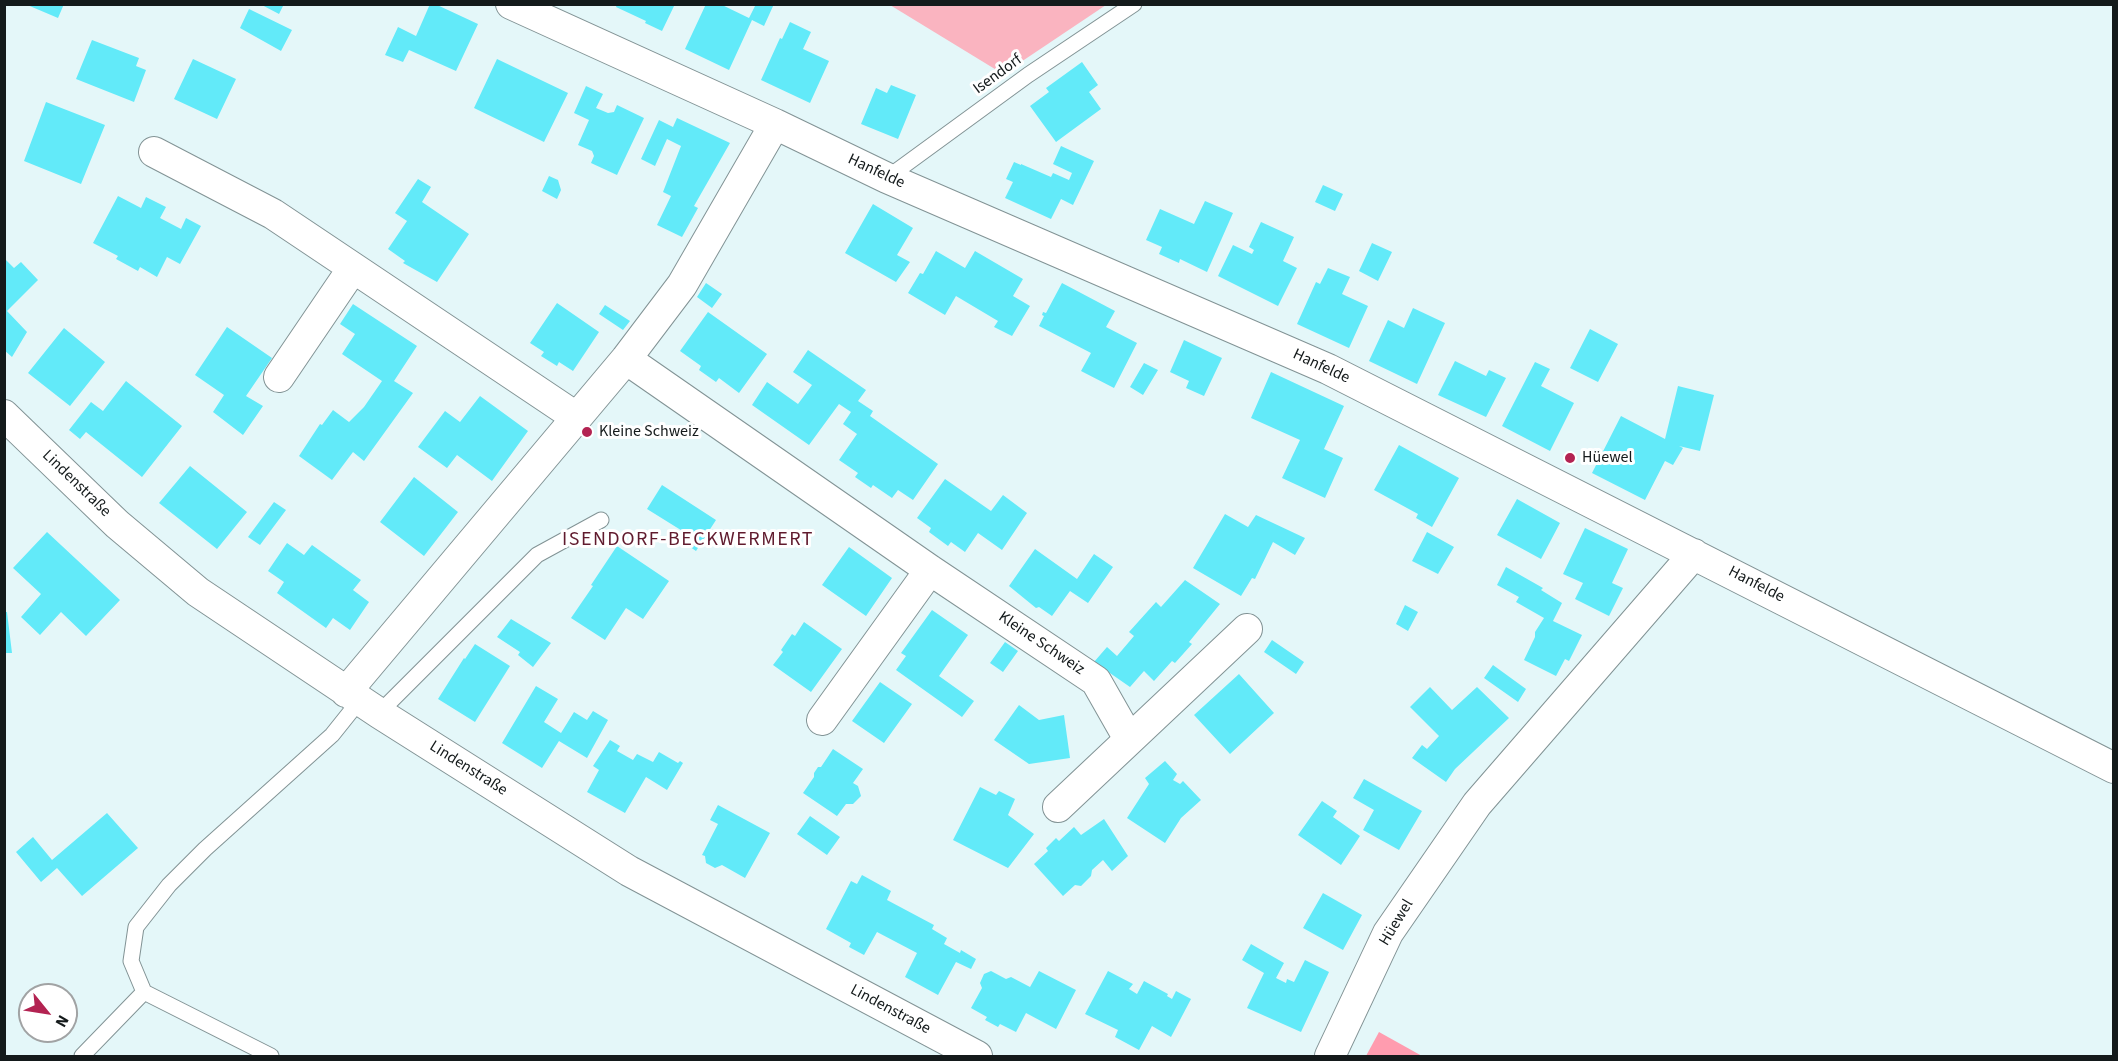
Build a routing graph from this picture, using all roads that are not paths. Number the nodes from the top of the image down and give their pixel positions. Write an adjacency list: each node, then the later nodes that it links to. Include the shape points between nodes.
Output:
1 (511, 4): 3 (street, Hanfelde)
2 (1134, 4): 5 (lane, Isendorf, via 1028,75)
3 (775, 124): 5 (street, Hanfelde); 7 (street, via 682,285)
4 (154, 152): 6 (street, via 273,214)
5 (887, 178): 12 (street, Hanfelde, via 1328,369)
6 (353, 268): 8 (street); 10 (street)
7 (626, 359): 10 (street); 13 (street, Kleine Schweiz)
8 (279, 377)
9 (4, 415): 15 (street, Lindenstraße, via 117,524 198,592)
10 (576, 417): 15 (street)
11 (601, 520): 15 (lane, via 537,555)
12 (1694, 554): 18 (street, Hanfelde); 24 (street, Hüewel, via 1477,804 1388,933)
13 (930, 570): 16 (street); 17 (street, Kleine Schweiz, via 1096,681)
14 (1247, 629): 17 (street)
15 (362, 702): 20 (lane, via 332,735 205,849 169,885 136,927 131,961); 23 (street, Lindenstraße, via 629,871)
16 (822, 720)
17 (1129, 739): 19 (street)
18 (2114, 768)
19 (1058, 807)
20 (144, 992): 21 (lane); 22 (lane)
21 (82, 1056)
22 (271, 1056)
23 (977, 1056)
24 (1330, 1056)

